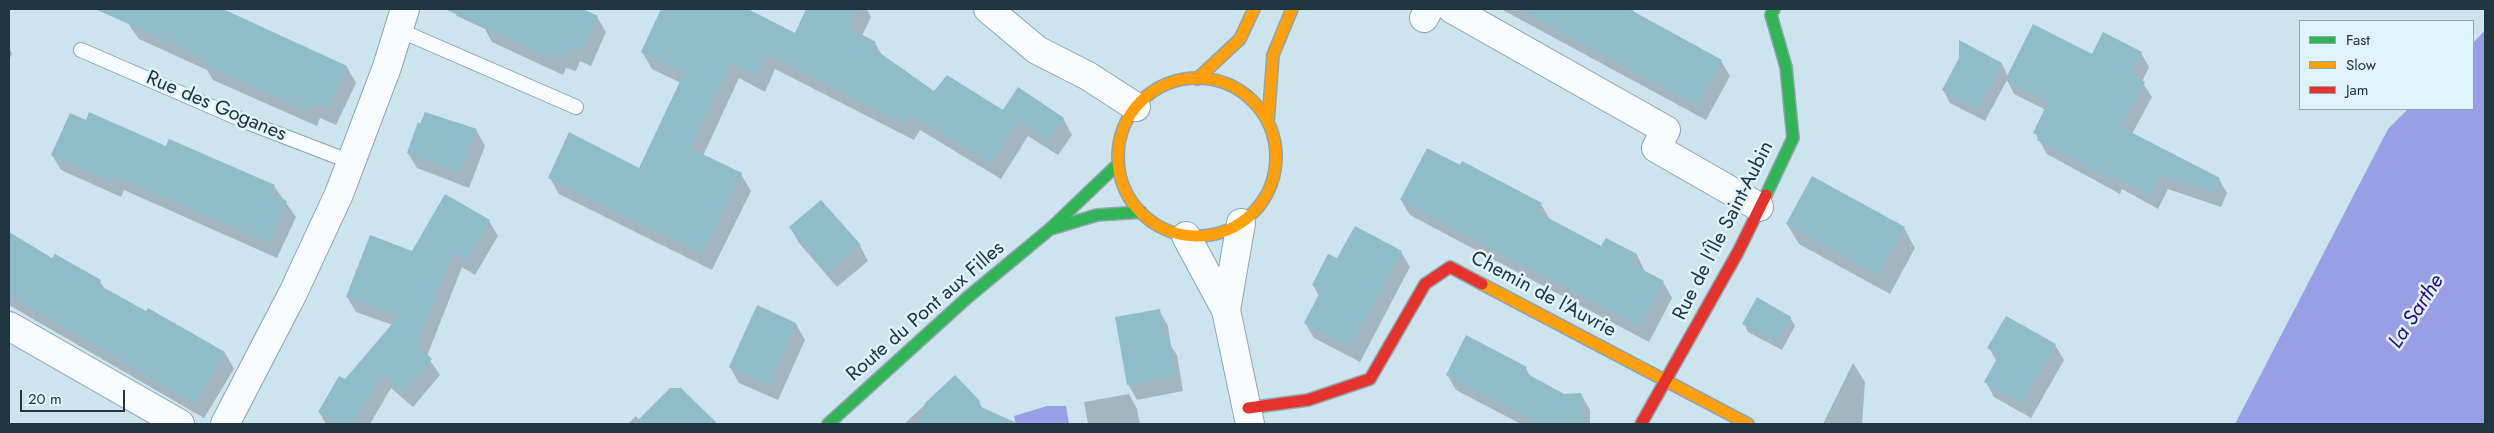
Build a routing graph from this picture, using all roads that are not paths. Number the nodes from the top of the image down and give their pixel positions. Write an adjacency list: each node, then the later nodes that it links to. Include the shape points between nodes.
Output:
1 (988, 9): 10 (street, via 1037,50 1088,76)
2 (1254, 9): 8 (street, via 1240,38)
3 (1292, 9): 11 (street, via 1272,55)
4 (1452, 9): 14 (street, via 1666,130 1656,148)
5 (1773, 12): 14 (street, Rue de l'Île Saint-Aubin, via 1786,66 1793,138)
6 (402, 19): 9 (lane); 12 (street)
7 (81, 50): 12 (lane, Rue des Goganes, via 247,122)
8 (1196, 78): 10 (street, via 1163,86); 11 (street, via 1235,88 1258,107)
9 (576, 107)
10 (1136, 107): 13 (street, via 1122,134)
11 (1268, 123): 16 (street, via 1276,156 1273,178 1258,208)
12 (351, 162): 24 (street, via 294,293)
13 (1118, 164): 15 (street, via 1125,190); 17 (street, Route du Pont aux Filles)
14 (1760, 207): 21 (street, Rue de l'Île Saint-Aubin)
15 (1141, 212): 17 (street, Route du Pont aux Filles, via 1097,216); 18 (street, via 1161,228)
16 (1241, 223): 18 (street, via 1214,234); 19 (street)
17 (1050, 229): 25 (street, Route du Pont aux Filles, via 968,297)
18 (1186, 236): 19 (street)
19 (1226, 310): 22 (street)
20 (9, 326): 23 (street)
21 (1666, 380): 22 (street, Chemin de l'Auvrie, via 1450,267 1425,284 1370,380); 26 (street, Rue de l'Île Saint-Aubin); 27 (street, Chemin de l'Auvrie)
22 (1249, 416)
23 (180, 424)
24 (225, 424)
25 (828, 424)
26 (1641, 424)
27 (1748, 424)

